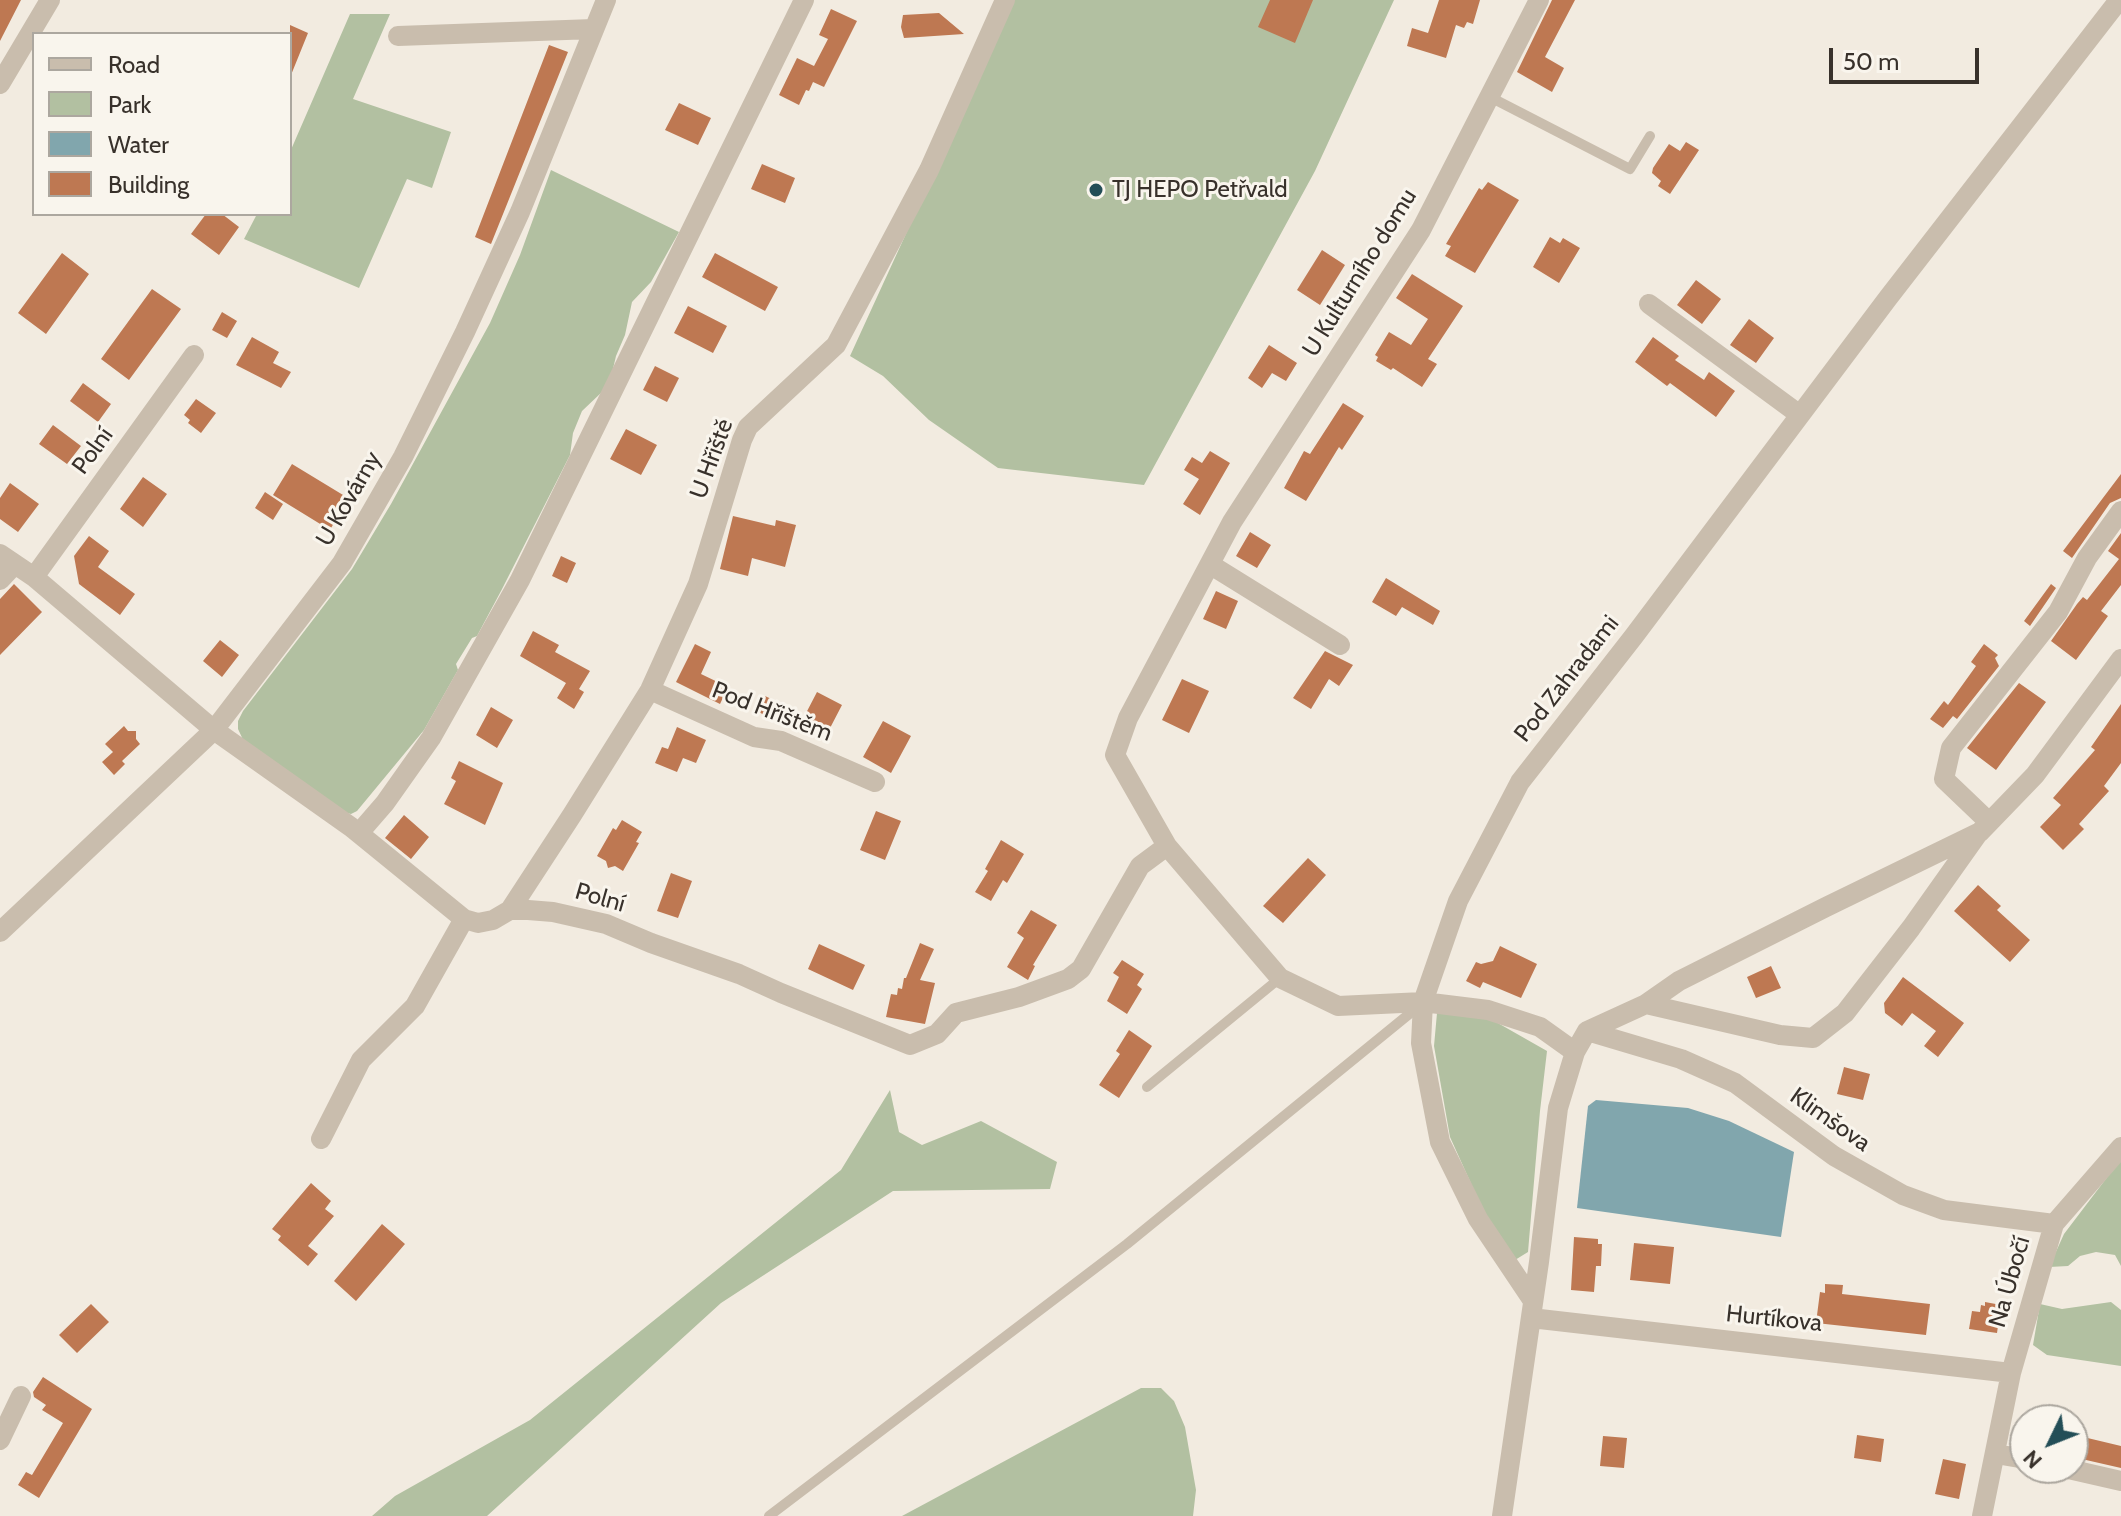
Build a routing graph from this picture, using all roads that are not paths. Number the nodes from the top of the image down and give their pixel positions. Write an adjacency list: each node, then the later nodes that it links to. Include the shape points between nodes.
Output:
1 (50, 0): 9 (street)
2 (606, 0): 7 (street, U Kovárny)
3 (804, 0): 26 (street, via 520,580 431,738)
4 (1005, 0): 22 (street, U Hřiště, via 929,170 836,345 748,427 698,584)
5 (1539, 0): 10 (street, U Kulturního domu)
6 (2119, 0): 14 (street, Pod Zahradami)
7 (594, 29): 8 (street); 23 (street, U Kovárny, via 520,212 403,457 342,563)
8 (398, 36)
9 (0, 84)
10 (1490, 97): 11 (lane, via 1630,169); 17 (street, U Kulturního domu, via 1421,230 1232,522)
11 (1650, 136)
12 (1649, 304): 14 (street)
13 (194, 355): 18 (street, Polní)
14 (1800, 415): 32 (street, Pod Zahradami, via 1520,782 1458,901)
15 (2121, 511): 25 (street, via 2058,612 1951,748 1944,779)
16 (8, 559): 18 (street); 19 (street)
17 (1211, 565): 20 (street); 27 (street, U Kulturního domu, via 1128,718 1115,755)
18 (34, 577): 23 (street)
19 (0, 580)
20 (1340, 645)
21 (2121, 659): 25 (street, via 2035,775)
22 (650, 690): 24 (street, Pod Hřištěm, via 754,737 781,741); 28 (street, U Hřiště)
23 (214, 730): 26 (street); 30 (street, U Kovárny)
24 (875, 782)
25 (1984, 827): 33 (street, via 1679,981); 33 (street, via 1845,1013 1813,1038)
26 (359, 833): 29 (street)
27 (1167, 846): 28 (street, Polní, via 1140,866 1075,974 1019,997 956,1013 937,1034 910,1045 606,924 553,912); 31 (street, U Kulturního domu)
28 (510, 910): 29 (street, Polní, via 478,923)
29 (464, 919): 37 (street, via 415,1006 361,1060)
30 (0, 932)
31 (1280, 978): 32 (street, U Kulturního domu, via 1338,1006); 36 (lane)
32 (1423, 1002): 35 (street, U Kulturního domu, via 1488,1010 1540,1027); 40 (street, Pod Zahradami, via 1421,1043 1440,1142); 48 (lane, via 1127,1244)
33 (1646, 1004): 34 (street)
34 (1587, 1031): 35 (street); 39 (street, Klimšova, via 1681,1059 1735,1083 1800,1133 1903,1195 1944,1210)
35 (1575, 1052): 40 (street, via 1558,1108)
36 (1147, 1087)
37 (321, 1139)
38 (2121, 1147): 39 (street, Na Úbočí)
39 (2054, 1224): 41 (street, Na Úbočí)
40 (1532, 1309): 41 (street, Hurtíkova); 49 (street)
41 (2011, 1373): 44 (street, Na Úbočí)
42 (21, 1396): 43 (street)
43 (0, 1440)
44 (1996, 1454): 45 (street); 50 (street, Na Úbočí)
45 (2009, 1456)
46 (2089, 1474): 47 (street)
47 (2121, 1481)
48 (769, 1516)
49 (1502, 1516)
50 (1982, 1516)

